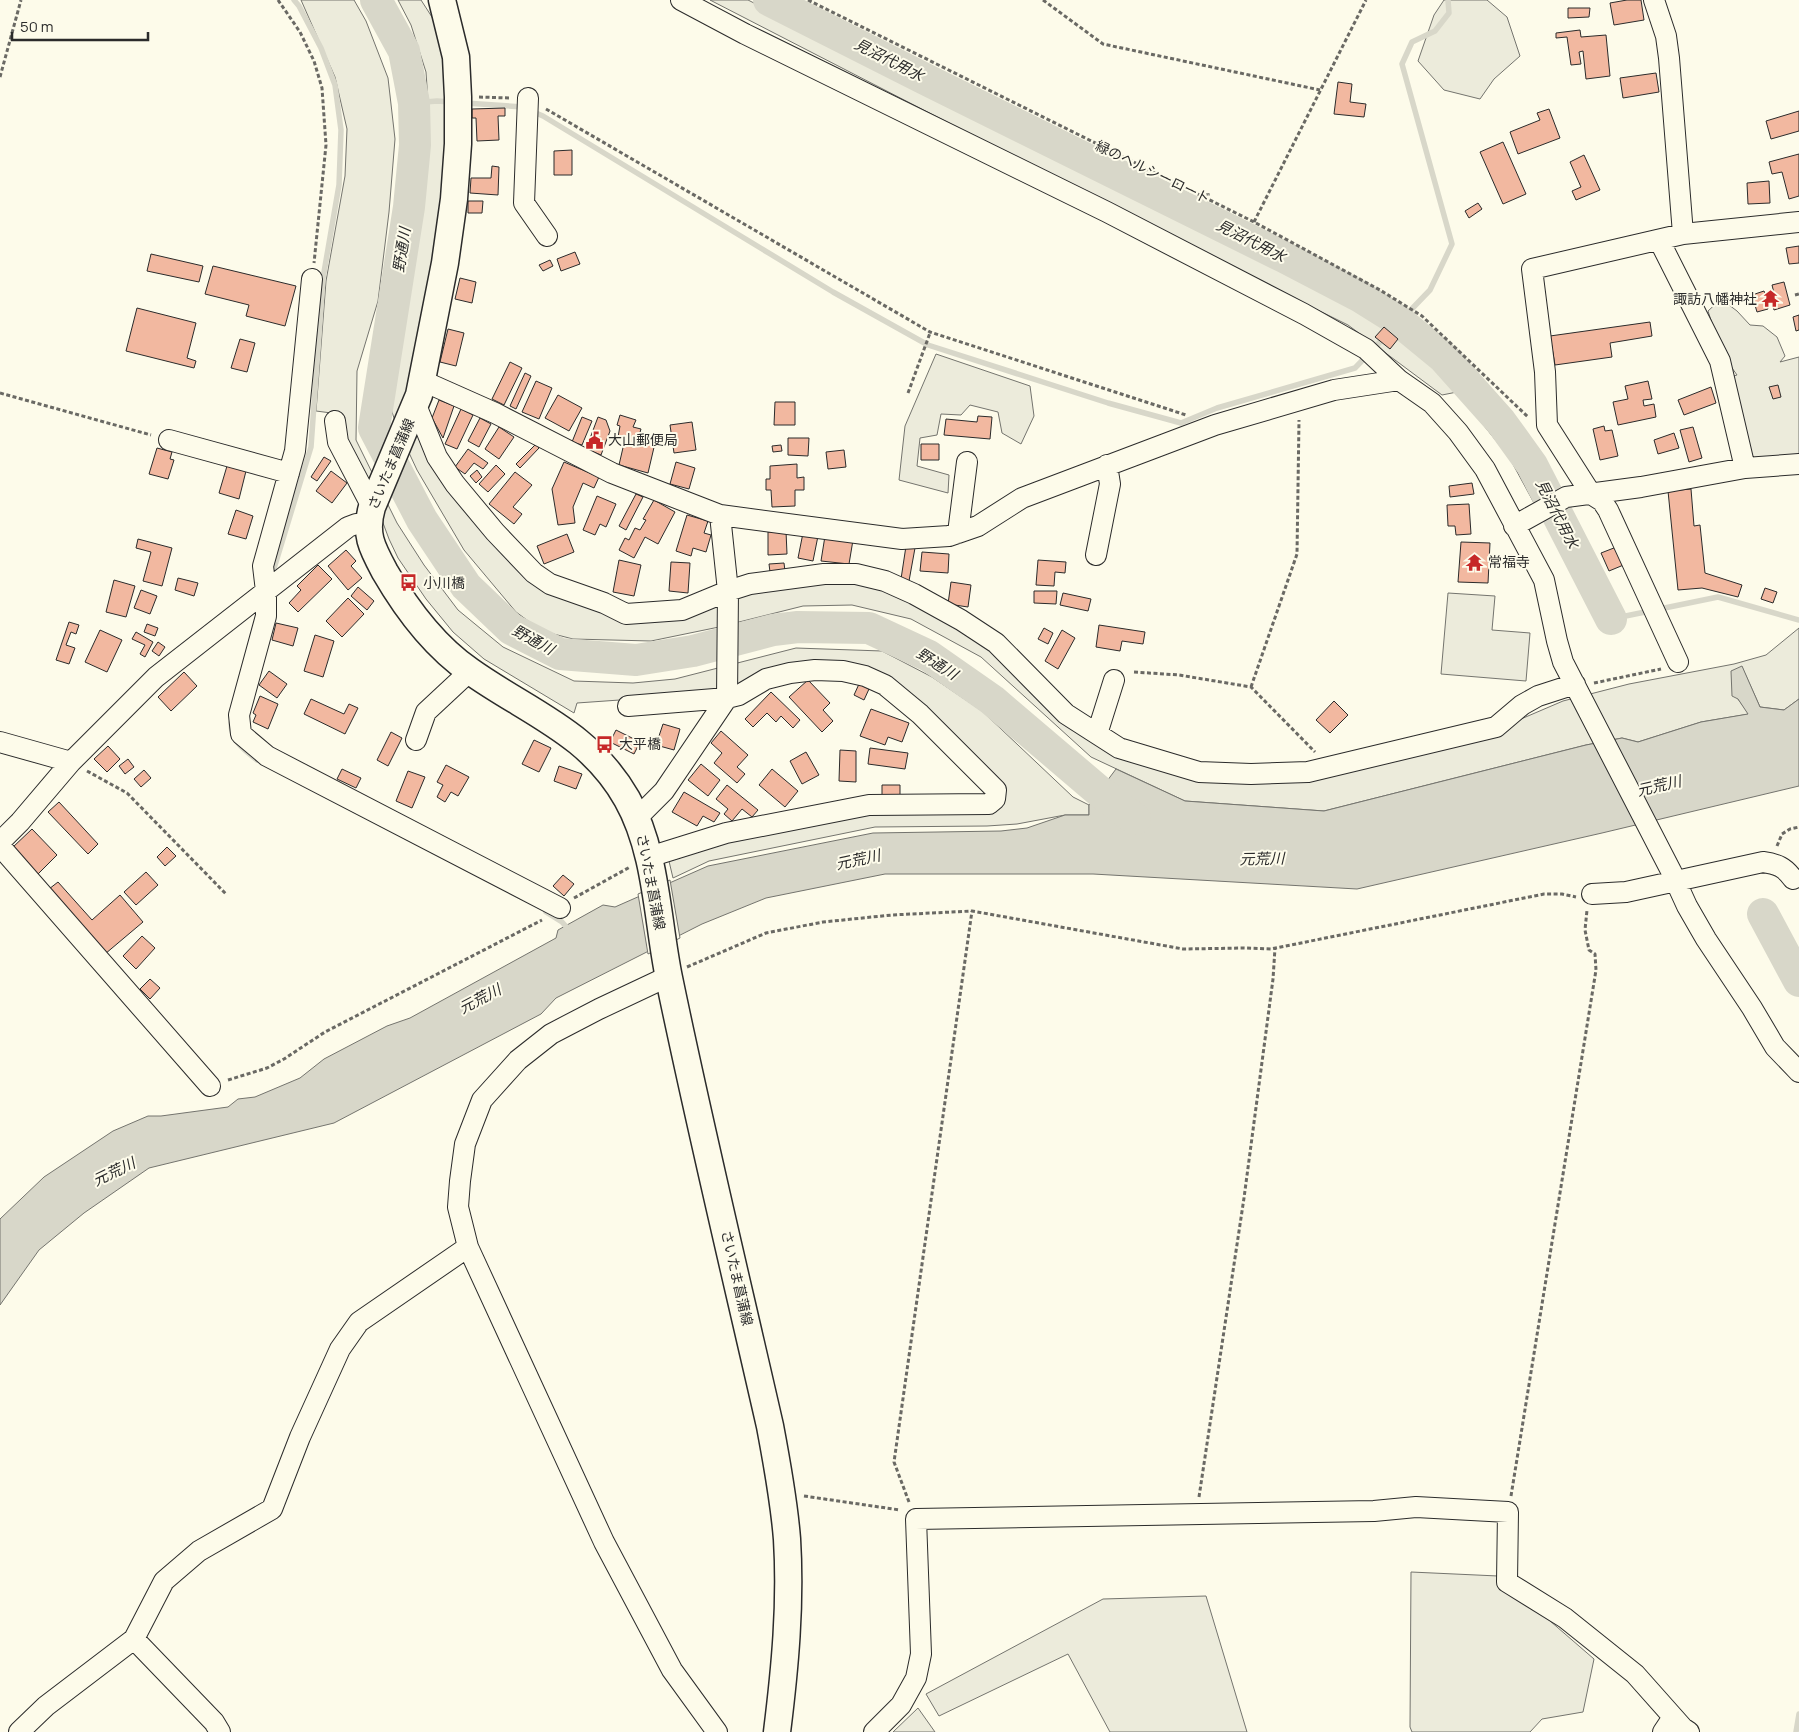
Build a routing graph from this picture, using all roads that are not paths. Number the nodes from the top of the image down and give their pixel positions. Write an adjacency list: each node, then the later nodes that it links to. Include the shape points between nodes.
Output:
1 (442, 0): 11 (main road, さいたま菖蒲線, via 456,57 458,144 446,263)
2 (681, 0): 10 (street, via 1304,314 1366,349)
3 (1654, 0): 6 (street, via 1670,58)
4 (528, 106): 7 (street, via 524,203)
5 (1799, 222): 6 (street)
6 (1683, 234): 8 (street)
7 (547, 236)
8 (1659, 240): 17 (street, via 1720,361); 19 (street, via 1532,270 1545,372 1547,425)
9 (312, 279): 18 (street, via 295,451)
10 (1399, 380): 16 (street, via 1334,390 1299,400 1215,425); 22 (street, via 1432,403 1458,432 1485,469)
11 (417, 400): 20 (main road, さいたま菖蒲線); 21 (street, via 495,413 612,474); 26 (street, via 437,457 455,484 495,532 534,573 550,584 626,614 682,610)
12 (335, 422): 20 (street, via 338,442)
13 (169, 440): 18 (street)
14 (967, 462): 23 (street)
15 (1799, 464): 17 (street)
16 (1107, 465): 23 (street, via 1022,498 978,526); 24 (street, via 1110,484)
17 (1745, 468): 19 (street)
18 (289, 473): 25 (street, via 263,566)
19 (1591, 494): 22 (street, via 1566,496); 27 (street, via 1608,510)
20 (371, 511): 25 (street); 28 (main road, さいたま菖蒲線, via 368,535 395,589 438,644)
21 (720, 515): 23 (street, via 902,539 949,536); 26 (street)
22 (1514, 526): 30 (street, via 1544,580 1563,662)
23 (958, 532)
24 (1096, 555)
25 (266, 591): 36 (street, via 156,678); 43 (street, via 266,616 239,715 241,734 267,756)
26 (728, 592): 31 (street); 33 (street, via 750,584 824,574 856,574 884,581 961,620 996,643 1066,714)
27 (1678, 662)
28 (470, 672): 34 (street, via 426,712); 37 (main road, さいたま菖蒲線, via 544,716 580,742 618,785)
29 (1114, 680): 33 (street)
30 (1578, 691): 33 (street, via 1538,696 1496,727 1308,772 1199,772 1119,748); 40 (street)
31 (727, 695): 32 (street); 37 (street, via 664,791); 39 (street, via 739,695 766,679 790,673 844,671 865,676 884,685 920,714 996,790 995,799 989,804 869,805 852,808 726,833)
32 (628, 706)
33 (1097, 734)
34 (416, 740)
35 (0, 742): 36 (street)
36 (71, 762): 38 (street)
37 (637, 818): 39 (main road, さいたま菖蒲線)
38 (0, 844): 46 (street)
39 (649, 861): 44 (main road, さいたま菖蒲線)
40 (1674, 877): 41 (street, via 1763,862 1786,869); 42 (street, via 1626,892); 45 (street, via 1706,939 1775,1047)
41 (1794, 879)
42 (1592, 894)
43 (560, 908)
44 (668, 973): 47 (street, via 552,1034 518,1060 482,1100 465,1144 460,1181 458,1207); 53 (main road, さいたま菖蒲線, via 782,1491 787,1538 787,1635)
45 (1799, 1072)
46 (210, 1086)
47 (468, 1247): 48 (street, via 359,1322 340,1349 272,1509 199,1551 164,1581); 52 (street, via 604,1542 672,1670)
48 (134, 1639): 50 (street, via 46,1706); 51 (street)
49 (1668, 1724): 54 (street, via 1635,1674 1565,1618 1507,1582 1508,1512 1416,1507 1374,1511 916,1519 921,1654 916,1678 901,1705); 55 (street)
50 (19, 1732)
51 (220, 1732)
52 (717, 1732)
53 (777, 1732)
54 (874, 1732)
55 (1689, 1732)

